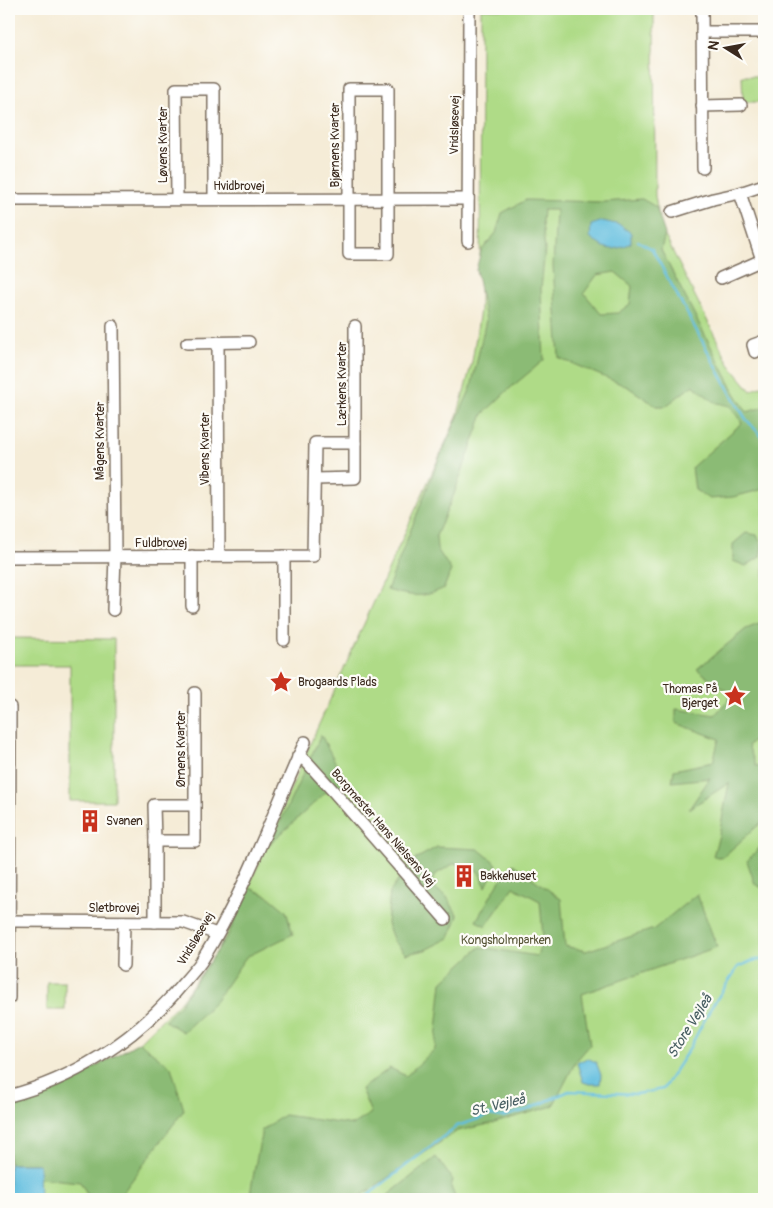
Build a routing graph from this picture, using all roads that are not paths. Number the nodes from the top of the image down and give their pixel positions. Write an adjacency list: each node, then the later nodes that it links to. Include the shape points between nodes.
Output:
1 (469, 9): 12 (street, Vridsløsevej)
2 (702, 9): 3 (street)
3 (702, 32): 4 (street); 6 (street)
4 (764, 32)
5 (741, 105): 6 (street)
6 (702, 106): 7 (street)
7 (703, 168)
8 (764, 185): 9 (street)
9 (740, 193): 16 (street); 18 (street)
10 (176, 199): 11 (street, Hvidbrovej); 11 (street, Løvens Kvarter, via 176,89 214,89); 13 (street, Hvidbrovej)
11 (214, 199): 14 (street, Hvidbrovej)
12 (468, 199): 15 (street, Hvidbrovej); 17 (street, Vridsløsevej)
13 (9, 200)
14 (349, 200): 15 (street, Hvidbrovej); 15 (street, via 349,254 388,254); 15 (street, Bjørnens Kvarter, via 349,89 388,89)
15 (388, 200)
16 (672, 212)
17 (468, 241)
18 (763, 263): 19 (street)
19 (721, 278)
20 (114, 326): 34 (street, Mågens Kvarter)
21 (355, 326): 27 (street, Lærkens Kvarter)
22 (764, 341): 26 (street, via 754,345)
23 (187, 342): 24 (street)
24 (218, 342): 25 (street); 30 (street, Vibens Kvarter)
25 (249, 342)
26 (755, 352)
27 (355, 443): 28 (street, Lærkens Kvarter, via 355,478); 28 (street, Lærkens Kvarter, via 316,443)
28 (315, 479): 32 (street, Lærkens Kvarter)
29 (192, 556): 30 (street, Fuldbrovej); 34 (street, Fuldbrovej); 35 (street)
30 (219, 556): 31 (street, Fuldbrovej)
31 (284, 556): 32 (street, Fuldbrovej); 37 (street)
32 (313, 556)
33 (9, 557): 34 (street, Fuldbrovej)
34 (115, 557): 36 (street, Mågens Kvarter)
35 (192, 606)
36 (113, 610)
37 (284, 640)
38 (195, 693): 42 (street, Ørnens Kvarter)
39 (10, 707): 45 (street)
40 (305, 742): 41 (street, Vridsløsevej)
41 (298, 756): 44 (street, Borgmester Hans Nielsens Vej, via 334,792); 48 (street, Vridsløsevej, via 242,886)
42 (195, 805): 43 (street, Ørnens Kvarter, via 195,841); 43 (street, Ørnens Kvarter, via 154,805)
43 (154, 841): 47 (street, Ørnens Kvarter)
44 (445, 919)
45 (9, 921): 46 (street, Sletbrovej); 50 (street)
46 (124, 922): 47 (street, Sletbrovej); 49 (street)
47 (155, 922): 48 (street, Sletbrovej, via 183,922)
48 (217, 934): 51 (street, Vridsløsevej, via 191,975 155,1015 128,1038 58,1080)
49 (123, 966)
50 (9, 998)
51 (9, 1096)

